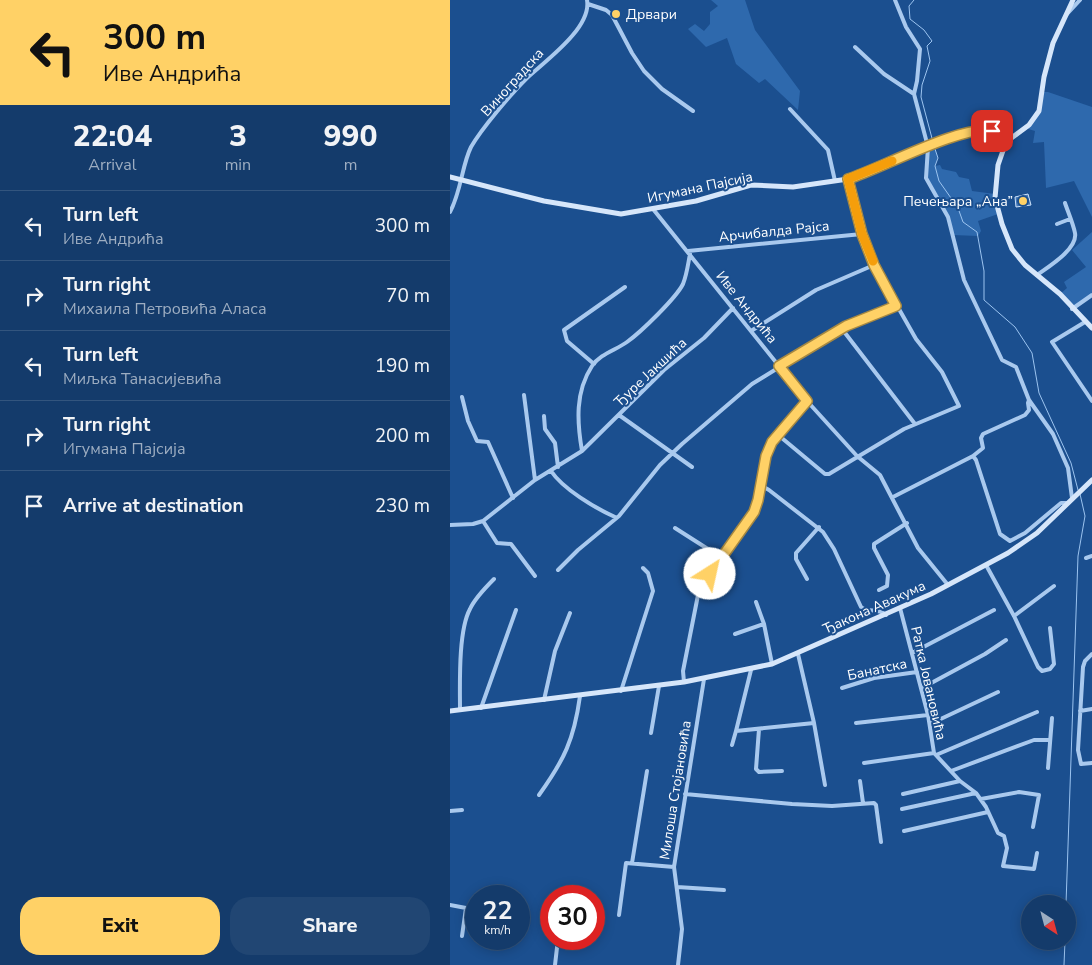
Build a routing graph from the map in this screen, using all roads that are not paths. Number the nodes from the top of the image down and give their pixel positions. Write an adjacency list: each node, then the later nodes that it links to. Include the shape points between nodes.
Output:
1 (895, 0): 7 (street, via 920,49)
2 (1073, 0): 5 (street)
3 (1080, 0): 5 (street)
4 (588, 2): 9 (street, Виноградска, via 612,14 644,71 662,89); 14 (street, Виноградска, via 581,27 525,80 471,148)
5 (1067, 14): 10 (street, via 1053,43 1039,111 1029,125)
6 (855, 47): 7 (street, via 884,74)
7 (914, 94): 11 (street)
8 (790, 109): 15 (street, via 828,150)
9 (693, 111)
10 (1006, 142): 11 (street, Игумана Пајсија, via 988,130 956,136); 24 (street, via 998,165 995,198 1012,249)
11 (928, 147): 13 (street, Игумана Пајсија); 38 (street, via 926,178 948,217 964,280 1002,360 1016,367)
12 (450, 177): 14 (street, Игумана Пајсија)
13 (848, 179): 15 (street, Игумана Пајсија); 21 (street)
14 (462, 180): 17 (street, Игумана Пајсија, via 544,201 621,214); 18 (street, Виноградска)
15 (834, 181): 17 (street, Игумана Пајсија, via 793,187 751,186)
16 (1064, 203): 19 (street)
17 (653, 209): 22 (street, Иве Андрића)
18 (450, 212)
19 (1070, 219): 20 (street); 24 (street, via 1075,236 1069,250)
20 (1057, 224)
21 (862, 234): 22 (street, Арчибалда Рајса); 23 (street)
22 (689, 252): 28 (street, Иве Андрића); 34 (street, via 687,272 680,289 638,333)
23 (874, 265): 27 (street); 33 (street, via 816,290)
24 (1037, 276): 29 (street, via 1060,294)
25 (625, 287): 34 (street, via 564,330 567,341)
26 (1092, 295): 29 (street)
27 (896, 306): 32 (street); 43 (street, via 942,372 959,406)
28 (733, 308): 33 (street, Иве Андрића); 41 (street, Ђуре Јакшића)
29 (1072, 309): 30 (street)
30 (1085, 322): 31 (street); 40 (street, via 1052,342)
31 (1092, 328)
32 (842, 329): 35 (street); 43 (street)
33 (751, 331): 35 (street, Иве Андрића)
34 (594, 364): 45 (street, via 579,399 578,431)
35 (779, 366): 39 (street, Иве Андрића); 46 (street, via 727,404)
36 (524, 395): 52 (street)
37 (462, 397): 57 (street, via 477,442 488,442)
38 (1029, 400): 48 (street, via 1029,410 1024,415 983,434 983,448); 56 (street, via 1053,434 1068,468)
39 (807, 401): 44 (street); 47 (street, Иве Андрића)
40 (1092, 401)
41 (620, 415): 45 (street, Ђуре Јакшића); 46 (street)
42 (544, 416): 49 (street, via 545,429 555,443)
43 (915, 424): 47 (street)
44 (777, 434): 47 (street, via 825,474); 54 (street, via 766,456)
45 (582, 451): 49 (street, Ђуре Јакшића)
46 (672, 453): 50 (street); 59 (street, via 619,516)
47 (857, 456): 55 (street, Иве Андрића, via 880,475)
48 (973, 456): 55 (street); 58 (street, via 1000,534 1010,541 1061,503)
49 (558, 466): 51 (street, Ђуре Јакшића)
50 (692, 467)
51 (552, 471): 52 (street, Ђуре Јакшића); 59 (street, via 564,486)
52 (535, 480): 57 (street, Ђуре Јакшића)
53 (1092, 480): 56 (street, Ђакона Авакума)
54 (762, 486): 63 (street); 66 (street, via 754,512)
55 (893, 497): 61 (street, Иве Андрића)
56 (1072, 497): 58 (street, Ђакона Авакума)
57 (513, 498): 60 (street, Ђуре Јакшића)
58 (1067, 503): 68 (street, Ђакона Авакума, via 1037,533)
59 (614, 517): 70 (street)
60 (483, 521): 62 (street); 71 (street, via 498,543 511,544)
61 (907, 523): 74 (street, Иве Андрића, via 918,548); 76 (street, via 874,544 889,578 887,586)
62 (450, 525)
63 (818, 527): 73 (street, via 796,553); 82 (street, via 834,549 861,607)
64 (675, 528): 66 (street)
65 (1092, 556): 67 (street)
66 (722, 558): 95 (street, via 697,596 683,671)
67 (1086, 558)
68 (986, 565): 74 (street, Ђакона Авакума); 83 (street)
69 (643, 568): 99 (street, via 648,572 653,591)
70 (558, 570)
71 (535, 576)
72 (494, 579): 105 (street, via 469,610 465,623)
73 (807, 579)
74 (948, 585): 78 (street, Ђакона Авакума)
75 (1054, 586): 83 (street)
76 (879, 590)
77 (756, 602): 84 (street)
78 (900, 608): 82 (street, Ђакона Авакума); 88 (street, Ратка Јовановића)
79 (516, 610): 103 (street)
80 (994, 610): 88 (street)
81 (570, 613): 102 (street, via 555,651)
82 (886, 615): 89 (street, Ђакона Авакума)
83 (1014, 616): 85 (street, via 1042,671 1054,664)
84 (764, 624): 86 (street); 91 (street)
85 (1050, 628)
86 (735, 634)
87 (1006, 640): 98 (street)
88 (912, 653): 93 (street, Ратка Јовановића)
89 (798, 654): 91 (street, Ђакона Авакума); 111 (street)
90 (1092, 654): 107 (street, via 1083,667)
91 (772, 664): 92 (street, Ђакона Авакума)
92 (751, 670): 94 (street, Ђакона Авакума); 115 (street)
93 (917, 672): 97 (street, Банатска, via 874,678); 98 (street, Ратка Јовановића)
94 (704, 679): 95 (street, Ђакона Авакума); 130 (street, Милоша Стојановића)
95 (684, 682): 96 (street, Ђакона Авакума)
96 (659, 686): 99 (street, Ђакона Авакума); 116 (street)
97 (842, 688)
98 (922, 688): 109 (street, Ратка Јовановића)
99 (621, 691): 101 (street, Ђакона Авакума)
100 (998, 692): 113 (street)
101 (580, 696): 102 (street, Ђакона Авакума); 132 (street, via 576,726 570,741 559,767)
102 (544, 700): 103 (street, Ђакона Авакума)
103 (481, 708): 105 (street, Ђакона Авакума)
104 (1092, 708): 107 (street)
105 (460, 710): 106 (street, Ђакона Авакума)
106 (450, 711)
107 (1080, 711): 121 (street, via 1078,750 1081,764)
108 (1037, 712): 119 (street)
109 (928, 714): 112 (street); 113 (street, Ратка Јовановића)
110 (1052, 718): 117 (street)
111 (814, 723): 114 (street); 128 (street)
112 (856, 723)
113 (930, 724): 119 (street, Ратка Јовановића)
114 (759, 729): 115 (street); 124 (street, via 756,769 759,772)
115 (736, 731): 118 (street)
116 (651, 733)
117 (1050, 740): 122 (street); 125 (street, via 1034,740)
118 (732, 746)
119 (935, 754): 120 (street); 125 (street, Ратка Јовановића)
120 (864, 763)
121 (1092, 763)
122 (1048, 768)
123 (647, 771): 143 (street)
124 (782, 771)
125 (952, 771): 127 (street, Ратка Јовановића)
126 (860, 781): 134 (street)
127 (960, 781): 129 (street, Ратка Јовановића); 131 (street)
128 (825, 785)
129 (976, 793): 133 (street, Ратка Јовановића); 135 (street)
130 (685, 794): 134 (street, via 792,804 832,806); 144 (street, Милоша Стојановића)
131 (903, 794)
132 (539, 795)
133 (981, 799): 138 (street, Ратка Јовановића); 139 (street, via 1019,792 1039,795)
134 (863, 803): 141 (street, via 876,805)
135 (902, 809)
136 (462, 810): 137 (street)
137 (450, 811)
138 (988, 812): 140 (street); 142 (street, Ратка Јовановића, via 998,833 1006,841 1003,866 1034,869)
139 (1033, 827)
140 (904, 831)
141 (881, 842)
142 (1037, 853)
143 (632, 862): 144 (street); 148 (street, via 626,863 624,870)
144 (674, 867): 145 (street, Милоша Стојановића)
145 (676, 887): 146 (street); 152 (street, Милоша Стојановића, via 682,929)
146 (724, 890)
147 (450, 905): 149 (street, via 466,908)
148 (619, 915)
149 (462, 936)
150 (557, 950): 151 (street)
151 (555, 965)
152 (678, 965)

